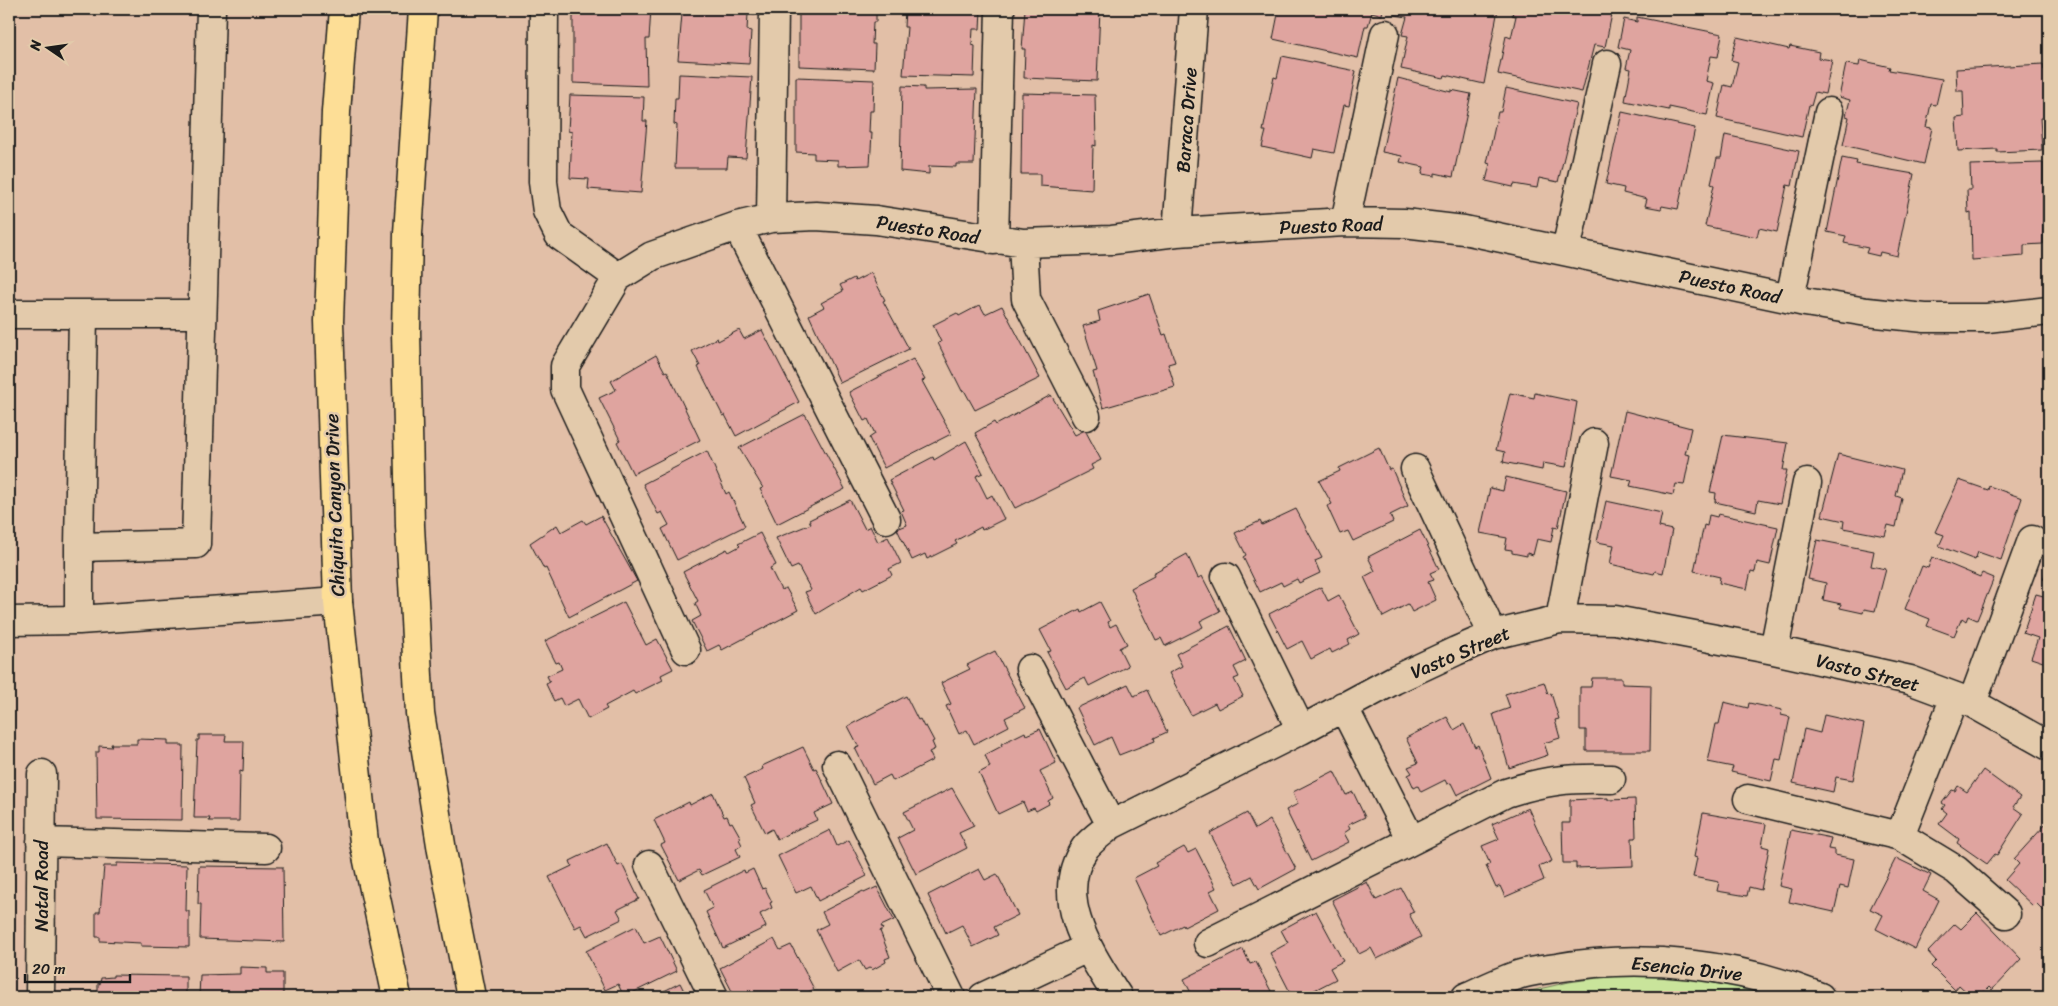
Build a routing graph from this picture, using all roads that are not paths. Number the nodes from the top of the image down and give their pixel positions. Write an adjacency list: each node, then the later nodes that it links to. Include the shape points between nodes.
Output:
1 (211, 9): 23 (street)
2 (344, 9): 32 (main road, Chiquita Canyon Drive, via 335,132 329,322)
3 (423, 9): 59 (main road, via 408,233 406,331 410,526 420,713 442,851)
4 (544, 9): 18 (street, via 543,182 547,211 559,235)
5 (774, 9): 11 (street)
6 (1000, 9): 15 (street)
7 (1194, 9): 14 (street, Baraca Drive)
8 (1385, 34): 12 (street)
9 (1607, 64): 17 (street)
10 (1829, 112): 19 (street)
11 (771, 218): 13 (street, Puesto Road); 15 (street, Puesto Road, via 816,216 876,220)
12 (1345, 222): 14 (street, Puesto Road); 17 (street, Puesto Road, via 1404,223 1464,230)
13 (737, 226): 18 (street, Puesto Road, via 652,256); 28 (street)
14 (1177, 232): 16 (street, Puesto Road, via 1112,240)
15 (994, 240): 16 (street, Puesto Road)
16 (1024, 243): 24 (street, via 1026,299)
17 (1566, 250): 19 (street, Puesto Road)
18 (618, 277): 37 (street, via 565,366 565,389)
19 (1790, 298): 20 (street, Puesto Road, via 1867,312 1925,318 1987,318)
20 (2049, 311)
21 (9, 314): 22 (street)
22 (83, 314): 23 (street); 30 (street)
23 (202, 314): 30 (street, via 196,544)
24 (1086, 416)
25 (1594, 443): 33 (street)
26 (1415, 469): 36 (street)
27 (1807, 483): 38 (street)
28 (886, 519)
29 (2032, 540): 40 (street)
30 (79, 547): 34 (street)
31 (1226, 577): 42 (street)
32 (338, 602): 34 (street); 58 (main road, Chiquita Canyon Drive, via 364,842)
33 (1560, 619): 36 (street, Vasto Street); 38 (street, Vasto Street, via 1615,620)
34 (79, 620): 35 (street)
35 (9, 621)
36 (1493, 634): 41 (street, Vasto Street)
37 (686, 650)
38 (1774, 650): 40 (street, Vasto Street, via 1910,680)
39 (1030, 669): 48 (street)
40 (1964, 700): 43 (street, Vasto Street); 49 (street)
41 (1343, 706): 42 (street, Vasto Street); 50 (street)
42 (1301, 730): 48 (street, Vasto Street)
43 (2049, 746)
44 (837, 765): 61 (street)
45 (42, 774): 51 (street, Natal Road)
46 (1611, 779): 50 (street, via 1568,778 1506,793)
47 (1748, 799): 49 (street)
48 (1112, 825): 56 (street, Vasto Street, via 1086,847 1073,875 1072,906)
49 (1900, 836): 54 (street, via 1956,870)
50 (1411, 840): 55 (street)
51 (41, 842): 52 (street); 57 (street, Natal Road)
52 (266, 848)
53 (648, 865): 60 (street)
54 (2006, 914)
55 (1208, 943)
56 (1087, 948): 62 (street); 63 (street, Vasto Street)
57 (40, 997)
58 (397, 997)
59 (471, 997)
60 (714, 997)
61 (951, 997)
62 (983, 997)
63 (1118, 997)
64 (1466, 997): 65 (street, Esencia Drive, via 1516,975 1578,964 1648,960 1736,971)
65 (1820, 997)

